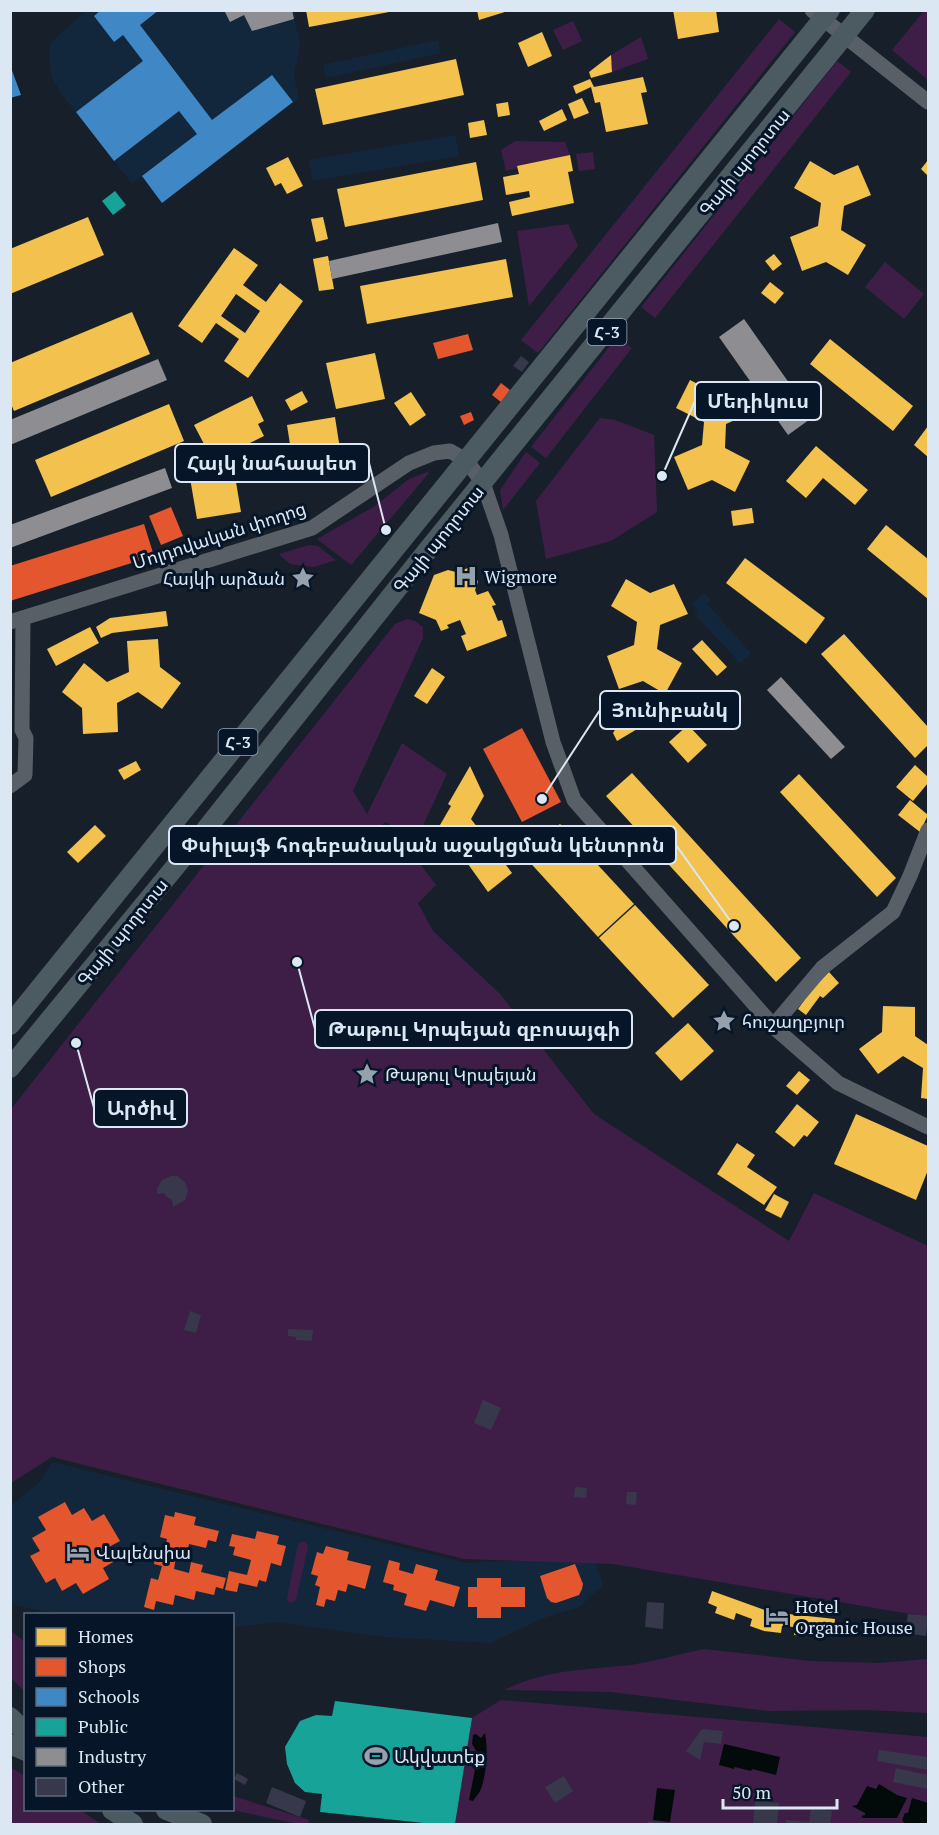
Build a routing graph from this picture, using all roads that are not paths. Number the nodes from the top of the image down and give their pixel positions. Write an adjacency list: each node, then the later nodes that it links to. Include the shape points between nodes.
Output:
1 (865, 10): 3 (main road, Գայի պողոտա / Հ-3)
2 (821, 13): 3 (street); 5 (main road, Գայի պողոտա / Հ-3)
3 (845, 36): 4 (street); 6 (main road, Գայի պողոտա / Հ-3)
4 (928, 102)
5 (466, 460): 6 (street); 7 (street, Մոլդովական փողոց, via 450,451 434,453 409,463 312,528); 10 (main road, Գայի պողոտա / Հ-3)
6 (483, 483): 11 (street, via 501,535 553,742 574,800); 12 (main road, Գայի պողոտա / Հ-3)
7 (17, 620): 8 (street, via 25,775)
8 (10, 786)
9 (928, 830): 11 (street, via 893,912 822,968)
10 (10, 1025)
11 (773, 1026): 13 (street, via 838,1083)
12 (10, 1068)
13 (928, 1127)
14 (10, 1709): 16 (main road)
15 (10, 1717): 17 (main road)
16 (24, 1719)
17 (24, 1732)
18 (10, 1744): 19 (main road)
19 (24, 1750)
20 (115, 1811): 22 (main road)
21 (171, 1811): 23 (main road)
22 (133, 1824)
23 (202, 1824)

